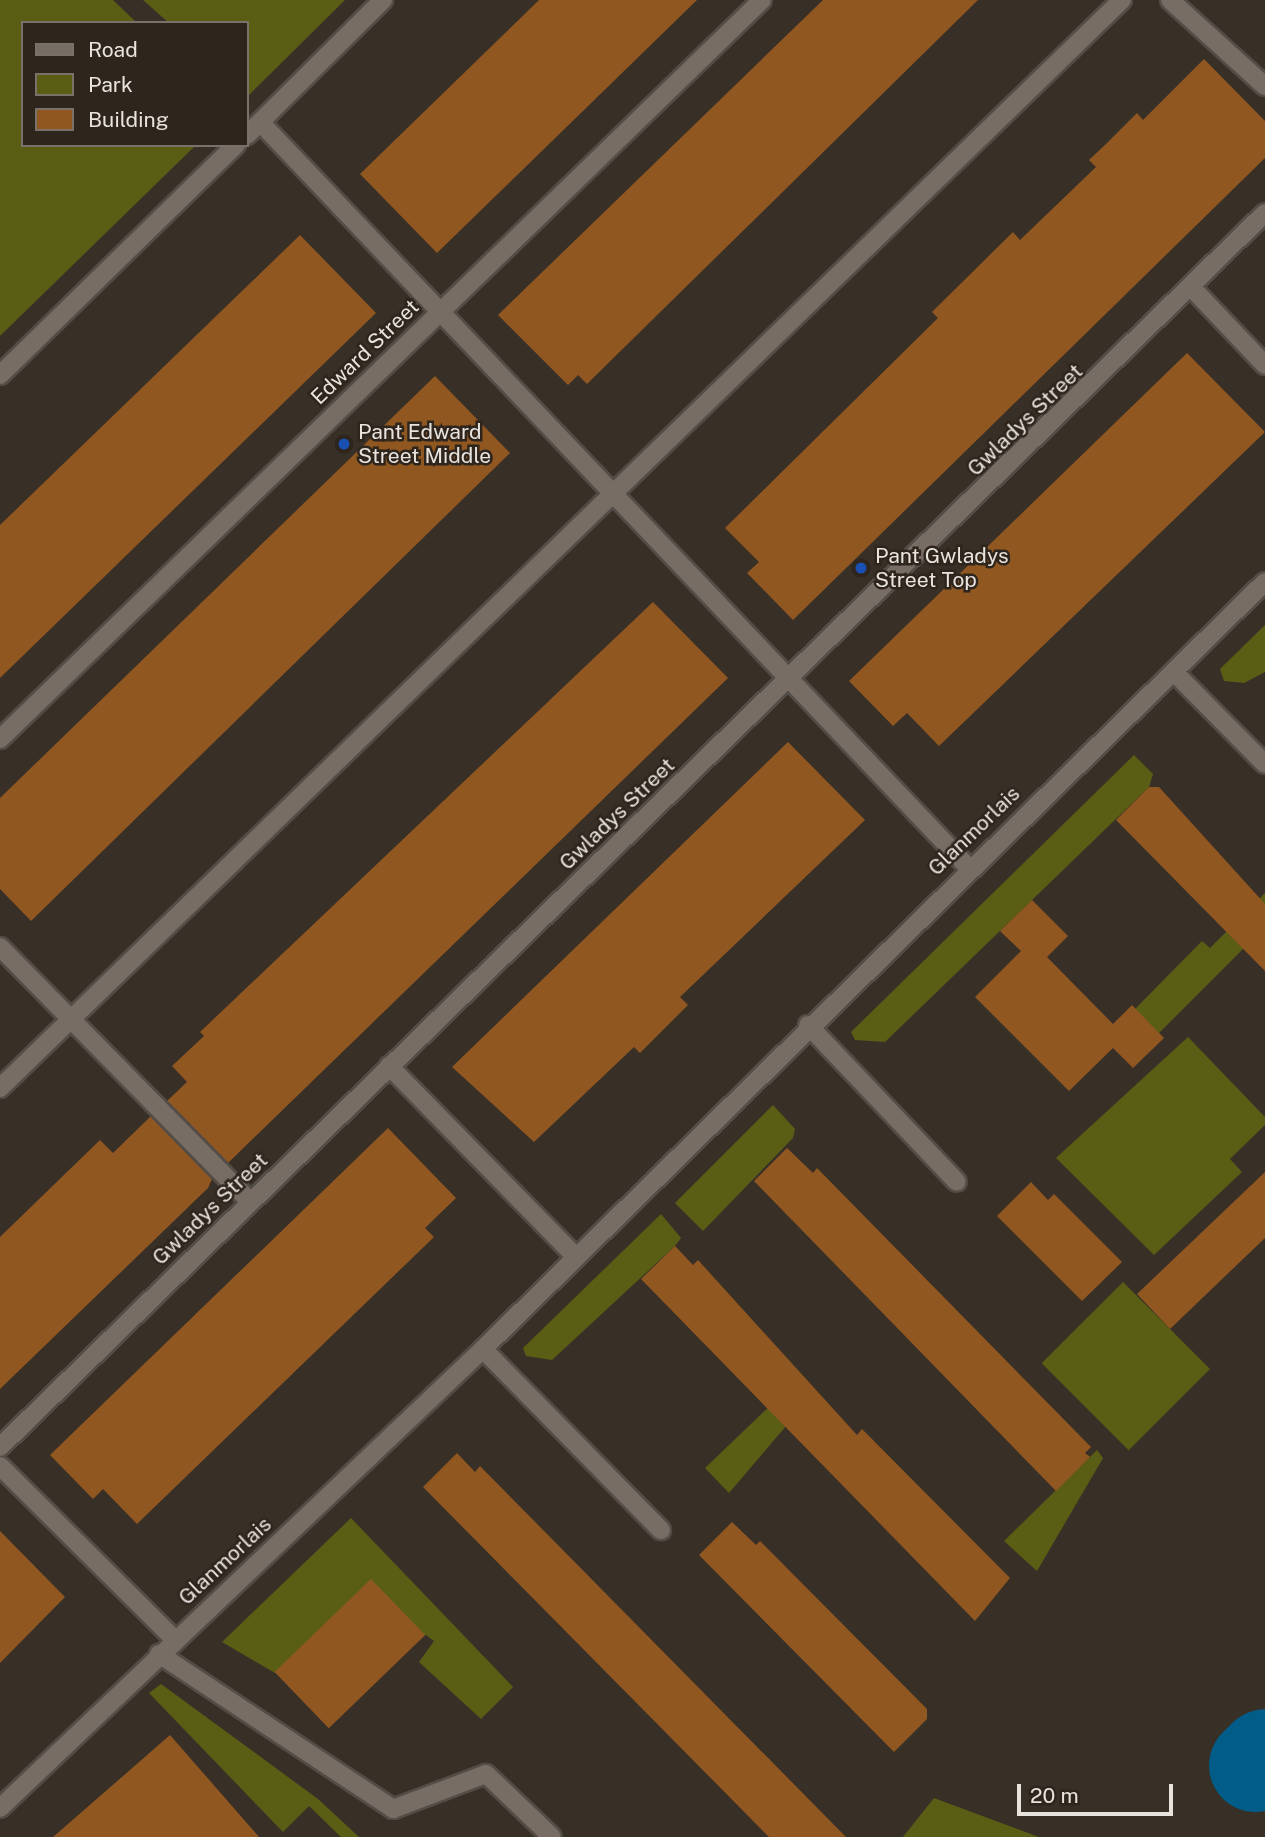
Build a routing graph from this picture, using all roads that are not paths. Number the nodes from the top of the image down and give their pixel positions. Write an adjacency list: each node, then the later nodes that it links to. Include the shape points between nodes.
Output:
1 (383, 0): 6 (street)
2 (762, 0): 10 (street, Edward Street)
3 (1122, 0): 13 (street)
4 (1170, 0): 5 (street)
5 (1265, 86)
6 (253, 129): 10 (street)
7 (234, 147): 12 (street)
8 (1265, 213): 9 (street, Gwladys Street)
9 (1193, 289): 11 (street); 16 (street, Gwladys Street)
10 (436, 314): 13 (street); 17 (street, Edward Street)
11 (1265, 365)
12 (0, 375)
13 (613, 499): 16 (street); 21 (street)
14 (1265, 582): 15 (street, Glanmorlais)
15 (1174, 671): 18 (street); 19 (street, Glanmorlais)
16 (788, 679): 19 (street); 23 (street, Gwladys Street)
17 (0, 739)
18 (1265, 764)
19 (968, 867): 22 (street, Glanmorlais)
20 (0, 947): 21 (street)
21 (70, 1020): 24 (street); 26 (street)
22 (808, 1025): 25 (street); 27 (street, Glanmorlais)
23 (389, 1066): 26 (street, Gwladys Street); 27 (street)
24 (0, 1088)
25 (957, 1182)
26 (250, 1202): 29 (street, Gwladys Street)
27 (573, 1254): 28 (street, Glanmorlais)
28 (483, 1349): 31 (street); 32 (street, Glanmorlais)
29 (0, 1447)
30 (0, 1466): 32 (street)
31 (661, 1530)
32 (174, 1639): 33 (street, Glanmorlais)
33 (159, 1654): 34 (street, Glanmorlais); 35 (street, via 393,1809 486,1774)
34 (0, 1808)
35 (552, 1837)

